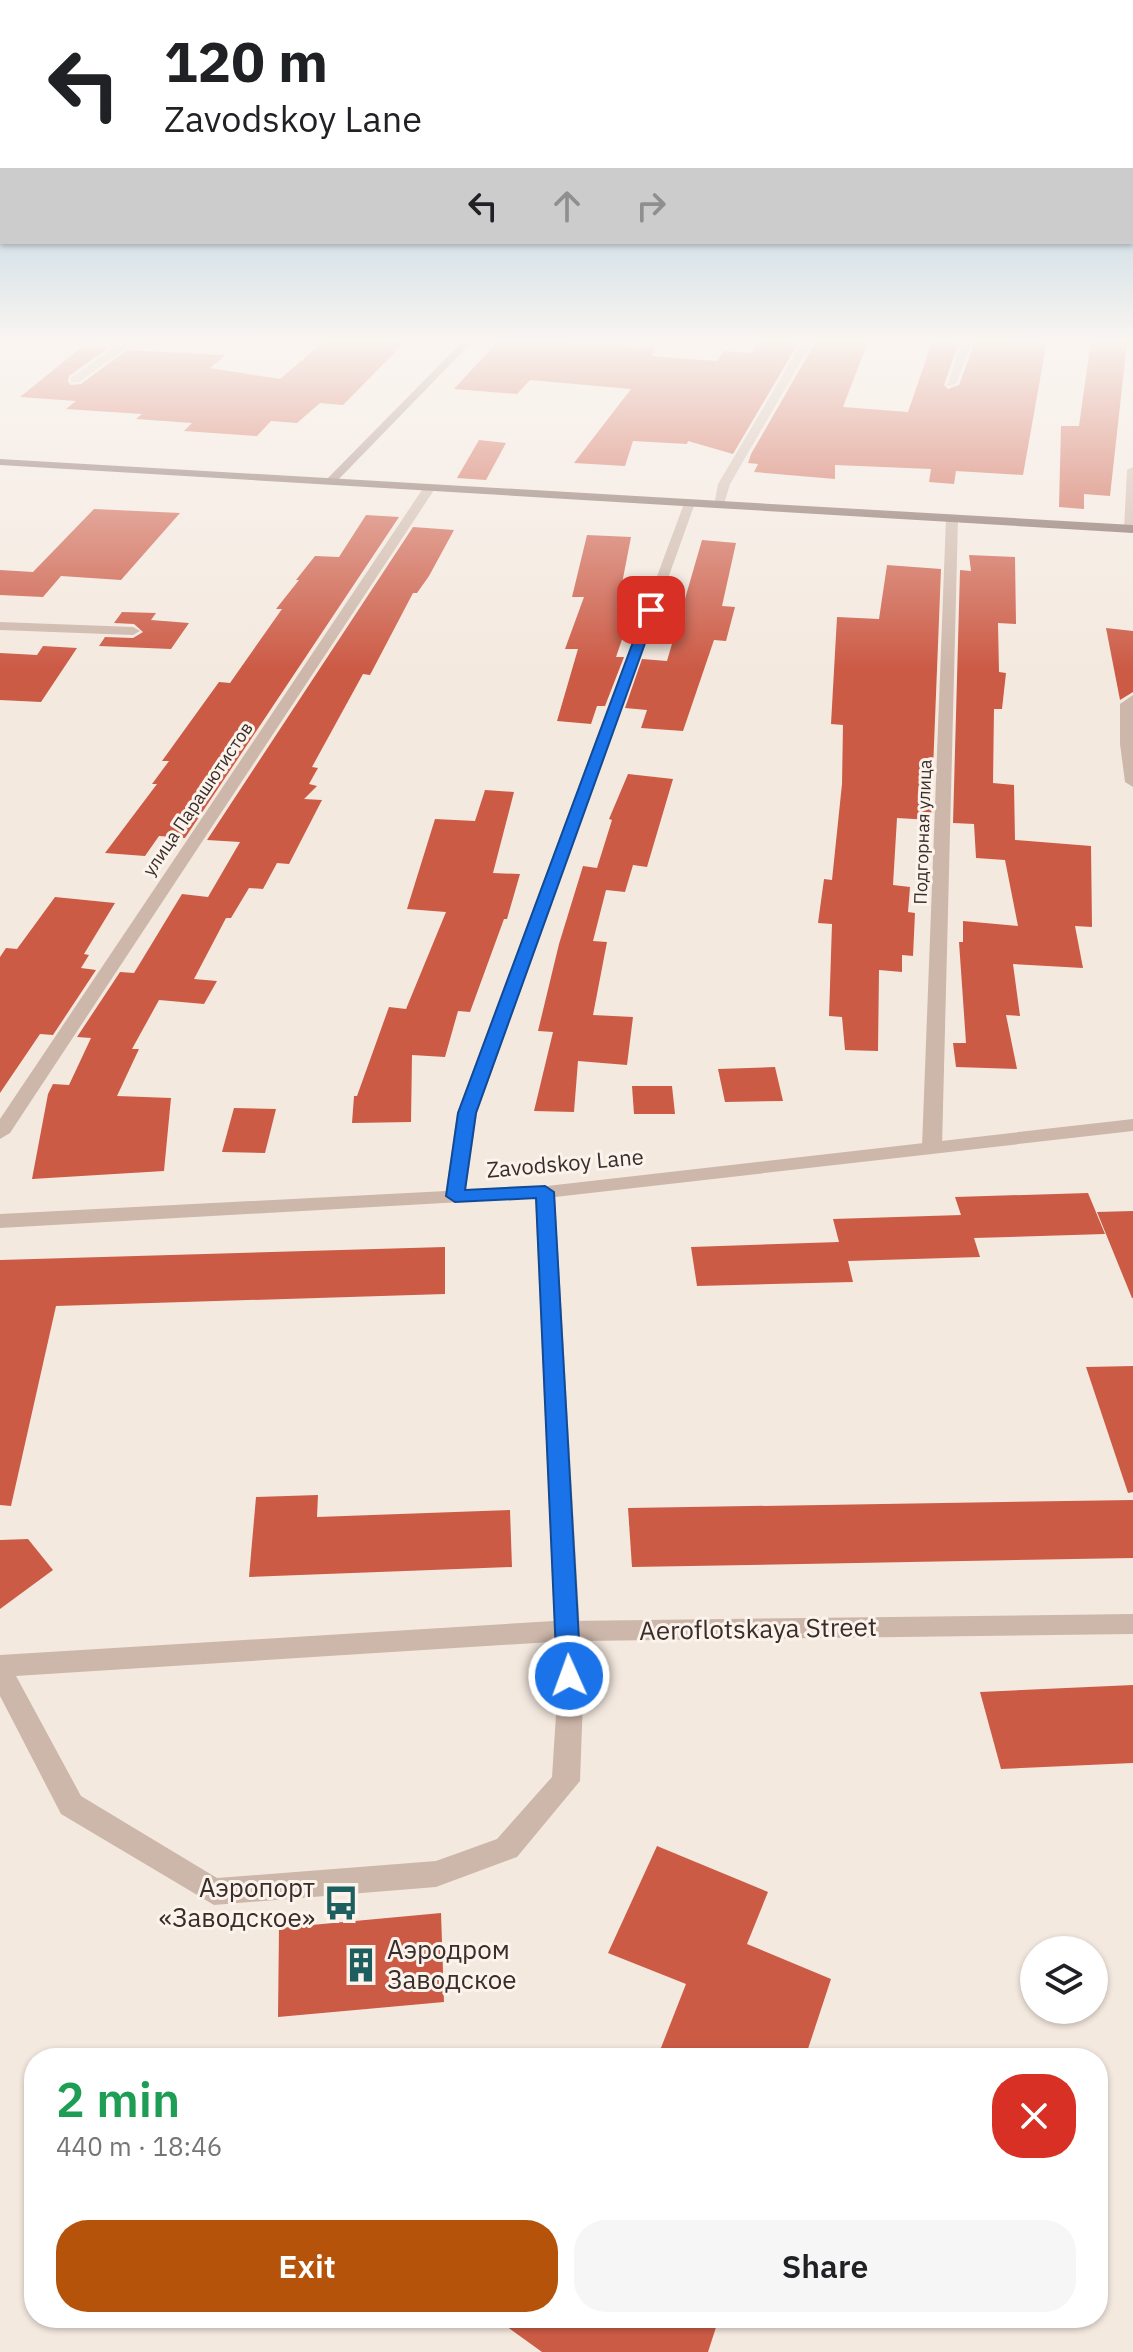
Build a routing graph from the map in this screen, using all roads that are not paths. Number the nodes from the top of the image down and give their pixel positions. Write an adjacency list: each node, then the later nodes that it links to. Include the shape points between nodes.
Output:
1 (363, 449): 5 (main road)
2 (745, 449): 8 (street)
3 (0, 462): 5 (main road)
4 (1133, 470): 10 (street)
5 (331, 481): 6 (main road)
6 (430, 487): 7 (main road); 16 (street, улица Парашютистов)
7 (689, 503): 8 (main road); 19 (street, via 467,1113)
8 (718, 504): 9 (main road)
9 (952, 518): 10 (main road); 17 (street, Подгорная улица)
10 (1131, 529)
11 (1, 627): 12 (street)
12 (133, 631)
13 (1133, 699): 14 (street, via 1127,704 1127,744)
14 (1133, 782)
15 (1133, 1125): 17 (street, Zavodskoy Lane)
16 (0, 1133)
17 (932, 1147): 18 (street, Zavodskoy Lane)
18 (545, 1192): 19 (street, Zavodskoy Lane); 22 (street)
19 (455, 1196): 20 (street, Zavodskoy Lane)
20 (0, 1221)
21 (1133, 1624): 22 (street, Aeroflotskaya Street)
22 (567, 1631): 23 (street, Aeroflotskaya Street, via 238,1649); 23 (street, via 566,1781 507,1848 436,1874 214,1892 71,1805)
23 (0, 1669)

